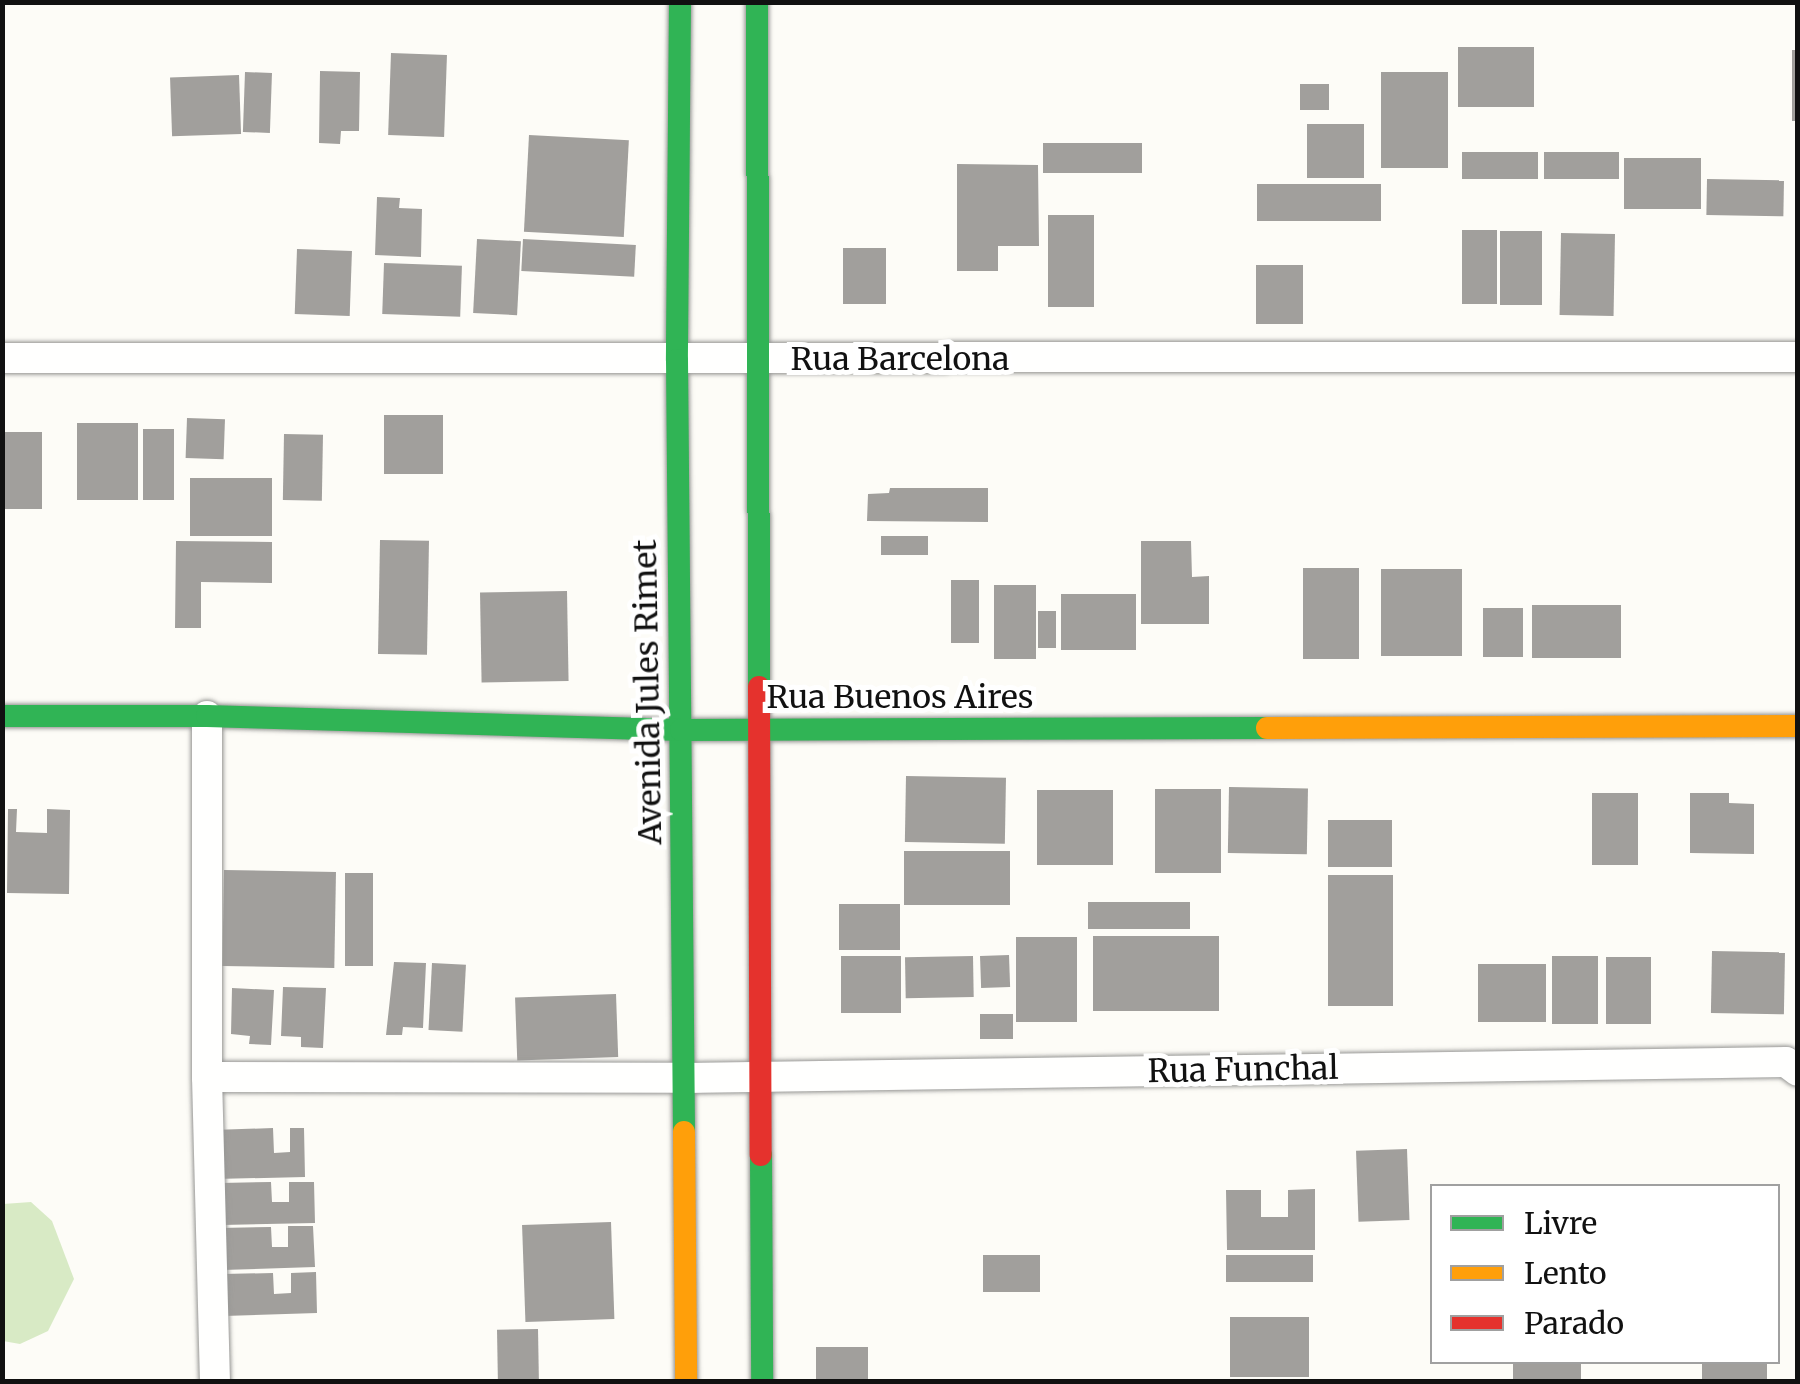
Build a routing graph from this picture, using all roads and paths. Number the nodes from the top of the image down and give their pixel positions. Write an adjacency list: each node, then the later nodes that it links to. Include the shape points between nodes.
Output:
1 (680, 2): 6 (main road, Avenida Jules Rimet)
2 (757, 2): 5 (main road)
3 (1798, 357): 5 (street, Rua Barcelona)
4 (2, 358): 6 (street, Rua Barcelona)
5 (759, 359): 6 (street, Rua Barcelona); 11 (main road)
6 (677, 360): 10 (main road, Avenida Jules Rimet)
7 (2, 716): 8 (main road, Rua Buenos Aires)
8 (207, 716): 10 (main road, Rua Buenos Aires); 14 (street)
9 (1798, 726): 11 (main road, Rua Buenos Aires)
10 (681, 730): 11 (main road, Rua Buenos Aires); 15 (main road, Avenida Jules Rimet)
11 (760, 730): 13 (main road)
12 (1798, 1071): 13 (street, Rua Funchal, via 1786,1062)
13 (760, 1076): 15 (street, Rua Funchal); 18 (main road)
14 (208, 1077): 15 (street, Rua Funchal); 16 (street)
15 (685, 1078): 17 (main road, Avenida Jules Rimet)
16 (214, 1382)
17 (686, 1382)
18 (762, 1382)

